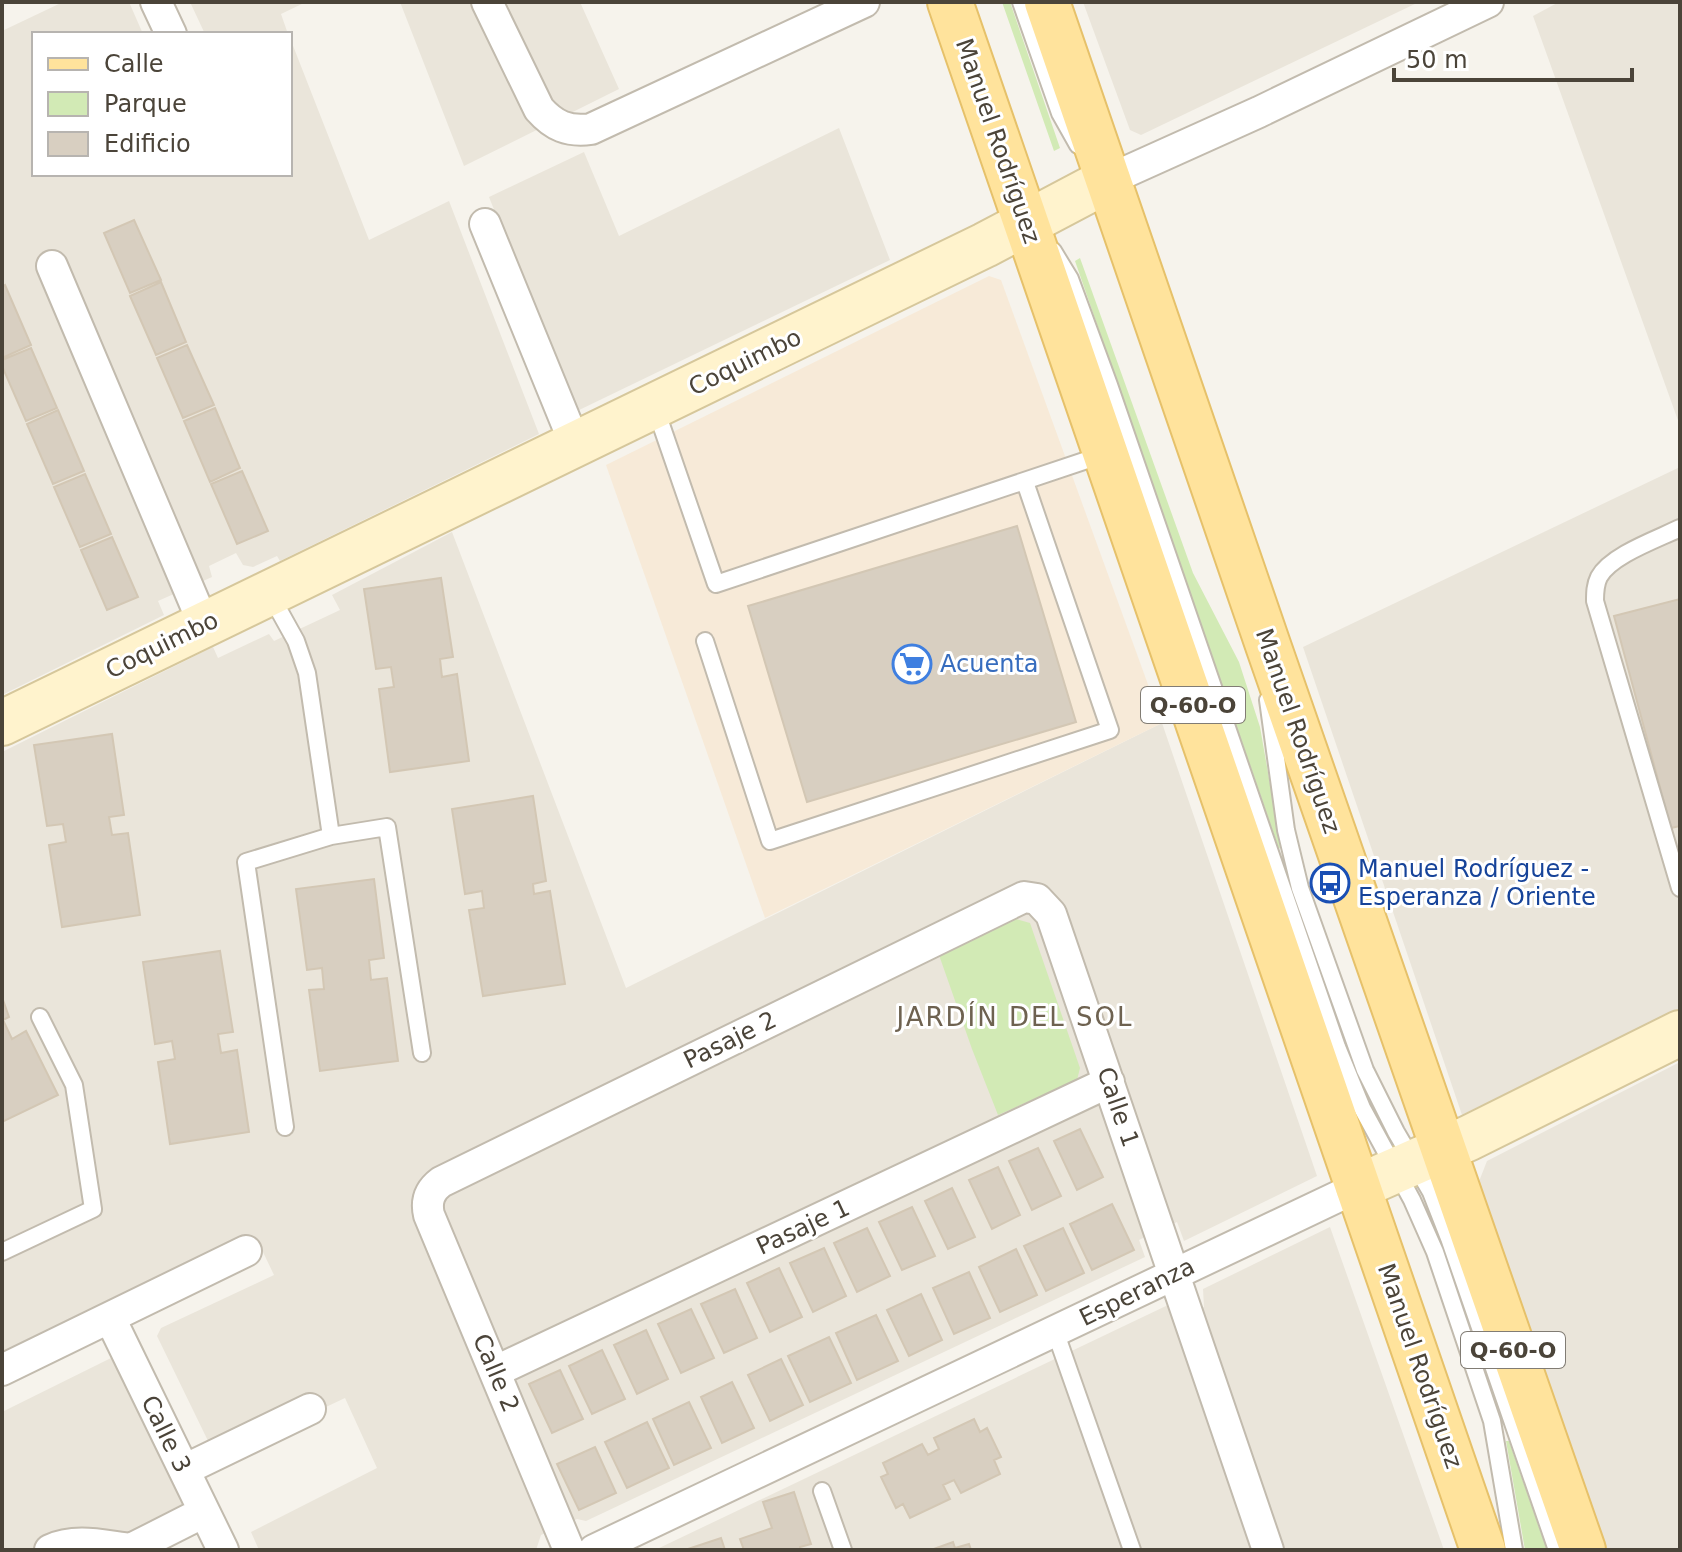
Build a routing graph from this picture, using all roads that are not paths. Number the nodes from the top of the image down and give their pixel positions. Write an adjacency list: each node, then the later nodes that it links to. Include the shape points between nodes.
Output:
1 (156, 2): 8 (street)
2 (487, 2): 3 (street, via 539,109 549,120 576,131 591,129)
3 (864, 2)
4 (950, 2): 11 (main road, Manuel Rodríguez / Q-60-O)
5 (1021, 2): 9 (lane, via 1066,126)
6 (1047, 2): 9 (main road, Manuel Rodríguez / Q-60-O)
7 (1488, 2): 9 (street, Coquimbo)
8 (170, 32)
9 (1108, 180): 11 (street, Coquimbo); 30 (main road, Manuel Rodríguez / Q-60-O, via 1269,648)
10 (485, 224): 14 (street)
11 (1027, 224): 13 (street, Coquimbo); 15 (main road, Manuel Rodríguez / Q-60-O); 30 (lane, via 1070,279 1337,1047 1362,1108)
12 (52, 266): 19 (street)
13 (654, 406): 14 (street, Coquimbo); 16 (lane, via 716,584)
14 (575, 444): 18 (street, Coquimbo)
15 (1106, 454): 16 (lane); 30 (main road, Manuel Rodríguez / Q-60-O)
16 (1025, 482): 20 (lane, via 1110,730 770,841)
17 (1680, 528): 23 (lane, via 1615,560 1595,589)
18 (270, 593): 19 (street, Coquimbo); 22 (lane, via 307,673)
19 (204, 625): 21 (street, Coquimbo)
20 (705, 641)
21 (2, 723)
22 (331, 836): 27 (lane, via 387,827); 29 (lane, via 246,862)
23 (1680, 888)
24 (1037, 899): 28 (street, Calle 1, via 1051,914); 31 (street, Pasaje 2, via 1019,898 441,1182)
25 (40, 1017): 33 (lane, via 74,1085 93,1209)
26 (1680, 1033): 30 (street, Esperanza)
27 (422, 1053)
28 (1109, 1082): 34 (street, Calle 1); 38 (street, Pasaje 1)
29 (285, 1127)
30 (1403, 1167): 34 (street, Esperanza); 51 (main road, Manuel Rodríguez / Q-60-O); 52 (lane, via 1492,1421); 53 (lane, via 1431,1192); 54 (main road, Manuel Rodríguez / Q-60-O)
31 (429, 1196): 38 (street, Calle 2, via 429,1215)
32 (246, 1251): 35 (street)
33 (2, 1252)
34 (1175, 1274): 36 (street, Esperanza); 50 (street, Calle 1)
35 (110, 1318): 37 (street); 40 (street, Calle 3)
36 (1055, 1331): 47 (street, Esperanza); 49 (lane)
37 (2, 1370)
38 (496, 1371): 46 (street, Calle 2)
39 (310, 1409): 40 (street)
40 (184, 1470): 42 (street, Calle 3)
41 (822, 1491): 48 (lane)
42 (204, 1512): 44 (street); 45 (street, Calle 3)
43 (50, 1550): 44 (street, via 76,1543)
44 (130, 1550)
45 (223, 1550)
46 (569, 1550)
47 (594, 1550)
48 (843, 1550)
49 (1132, 1550)
50 (1268, 1550)
51 (1483, 1550)
52 (1514, 1550)
53 (1557, 1550)
54 (1583, 1550)

